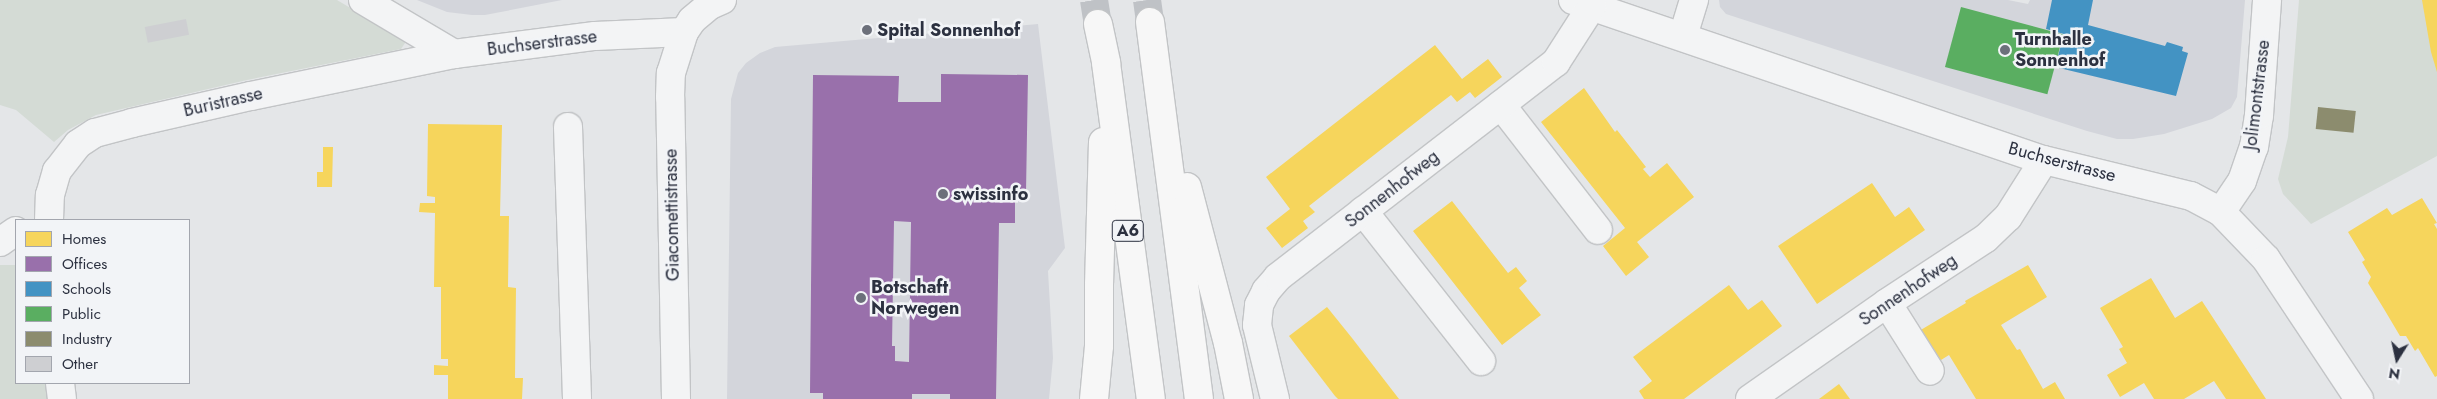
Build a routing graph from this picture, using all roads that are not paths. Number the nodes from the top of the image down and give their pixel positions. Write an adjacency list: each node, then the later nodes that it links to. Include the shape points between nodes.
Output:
1 (363, 0): 10 (street)
2 (722, 0): 8 (street, via 692,20)
3 (1694, 0): 9 (street)
4 (2268, 0): 17 (street, Jolimontstrasse, via 2254,147 2242,181)
5 (1583, 3): 9 (street, Buchserstrasse); 13 (street, Sonnenhofweg, via 1556,62)
6 (1150, 22): 12 (highway)
7 (1098, 24): 11 (highway, A6)
8 (684, 32): 10 (street, Buchserstrasse, via 595,36); 30 (street, Giacomettistrasse, via 671,73 670,97)
9 (1683, 36): 15 (street, Buchserstrasse)
10 (454, 54): 18 (street, Buristrasse, via 242,98 95,133 78,144 57,170 50,195)
11 (1106, 63): 31 (highway, via 1099,346); 32 (highway, A6)
12 (1157, 70): 33 (highway); 34 (highway, via 1228,344)
13 (1501, 106): 16 (street, Sonnenhofweg); 21 (street)
14 (568, 127): 29 (street)
15 (2044, 160): 17 (street, Buchserstrasse, via 2173,190); 24 (street, Sonnenhofweg, via 2008,218 1996,229)
16 (1363, 211): 25 (street); 35 (street, Sonnenhofweg, via 1278,278 1259,304 1259,339)
17 (2221, 212): 37 (street, Buchserstrasse, via 2266,259)
18 (49, 219)
19 (0, 225): 20 (street)
20 (15, 226)
21 (1598, 230)
22 (15, 232): 23 (street)
23 (0, 242)
24 (1887, 303): 26 (street); 36 (street, Sonnenhofweg)
25 (1481, 361)
26 (1930, 371)
27 (60, 384): 28 (street)
28 (62, 399)
29 (577, 399)
30 (676, 399)
31 (1094, 399)
32 (1151, 399)
33 (1200, 399)
34 (1239, 399)
35 (1275, 399)
36 (1750, 399)
37 (2359, 399)

